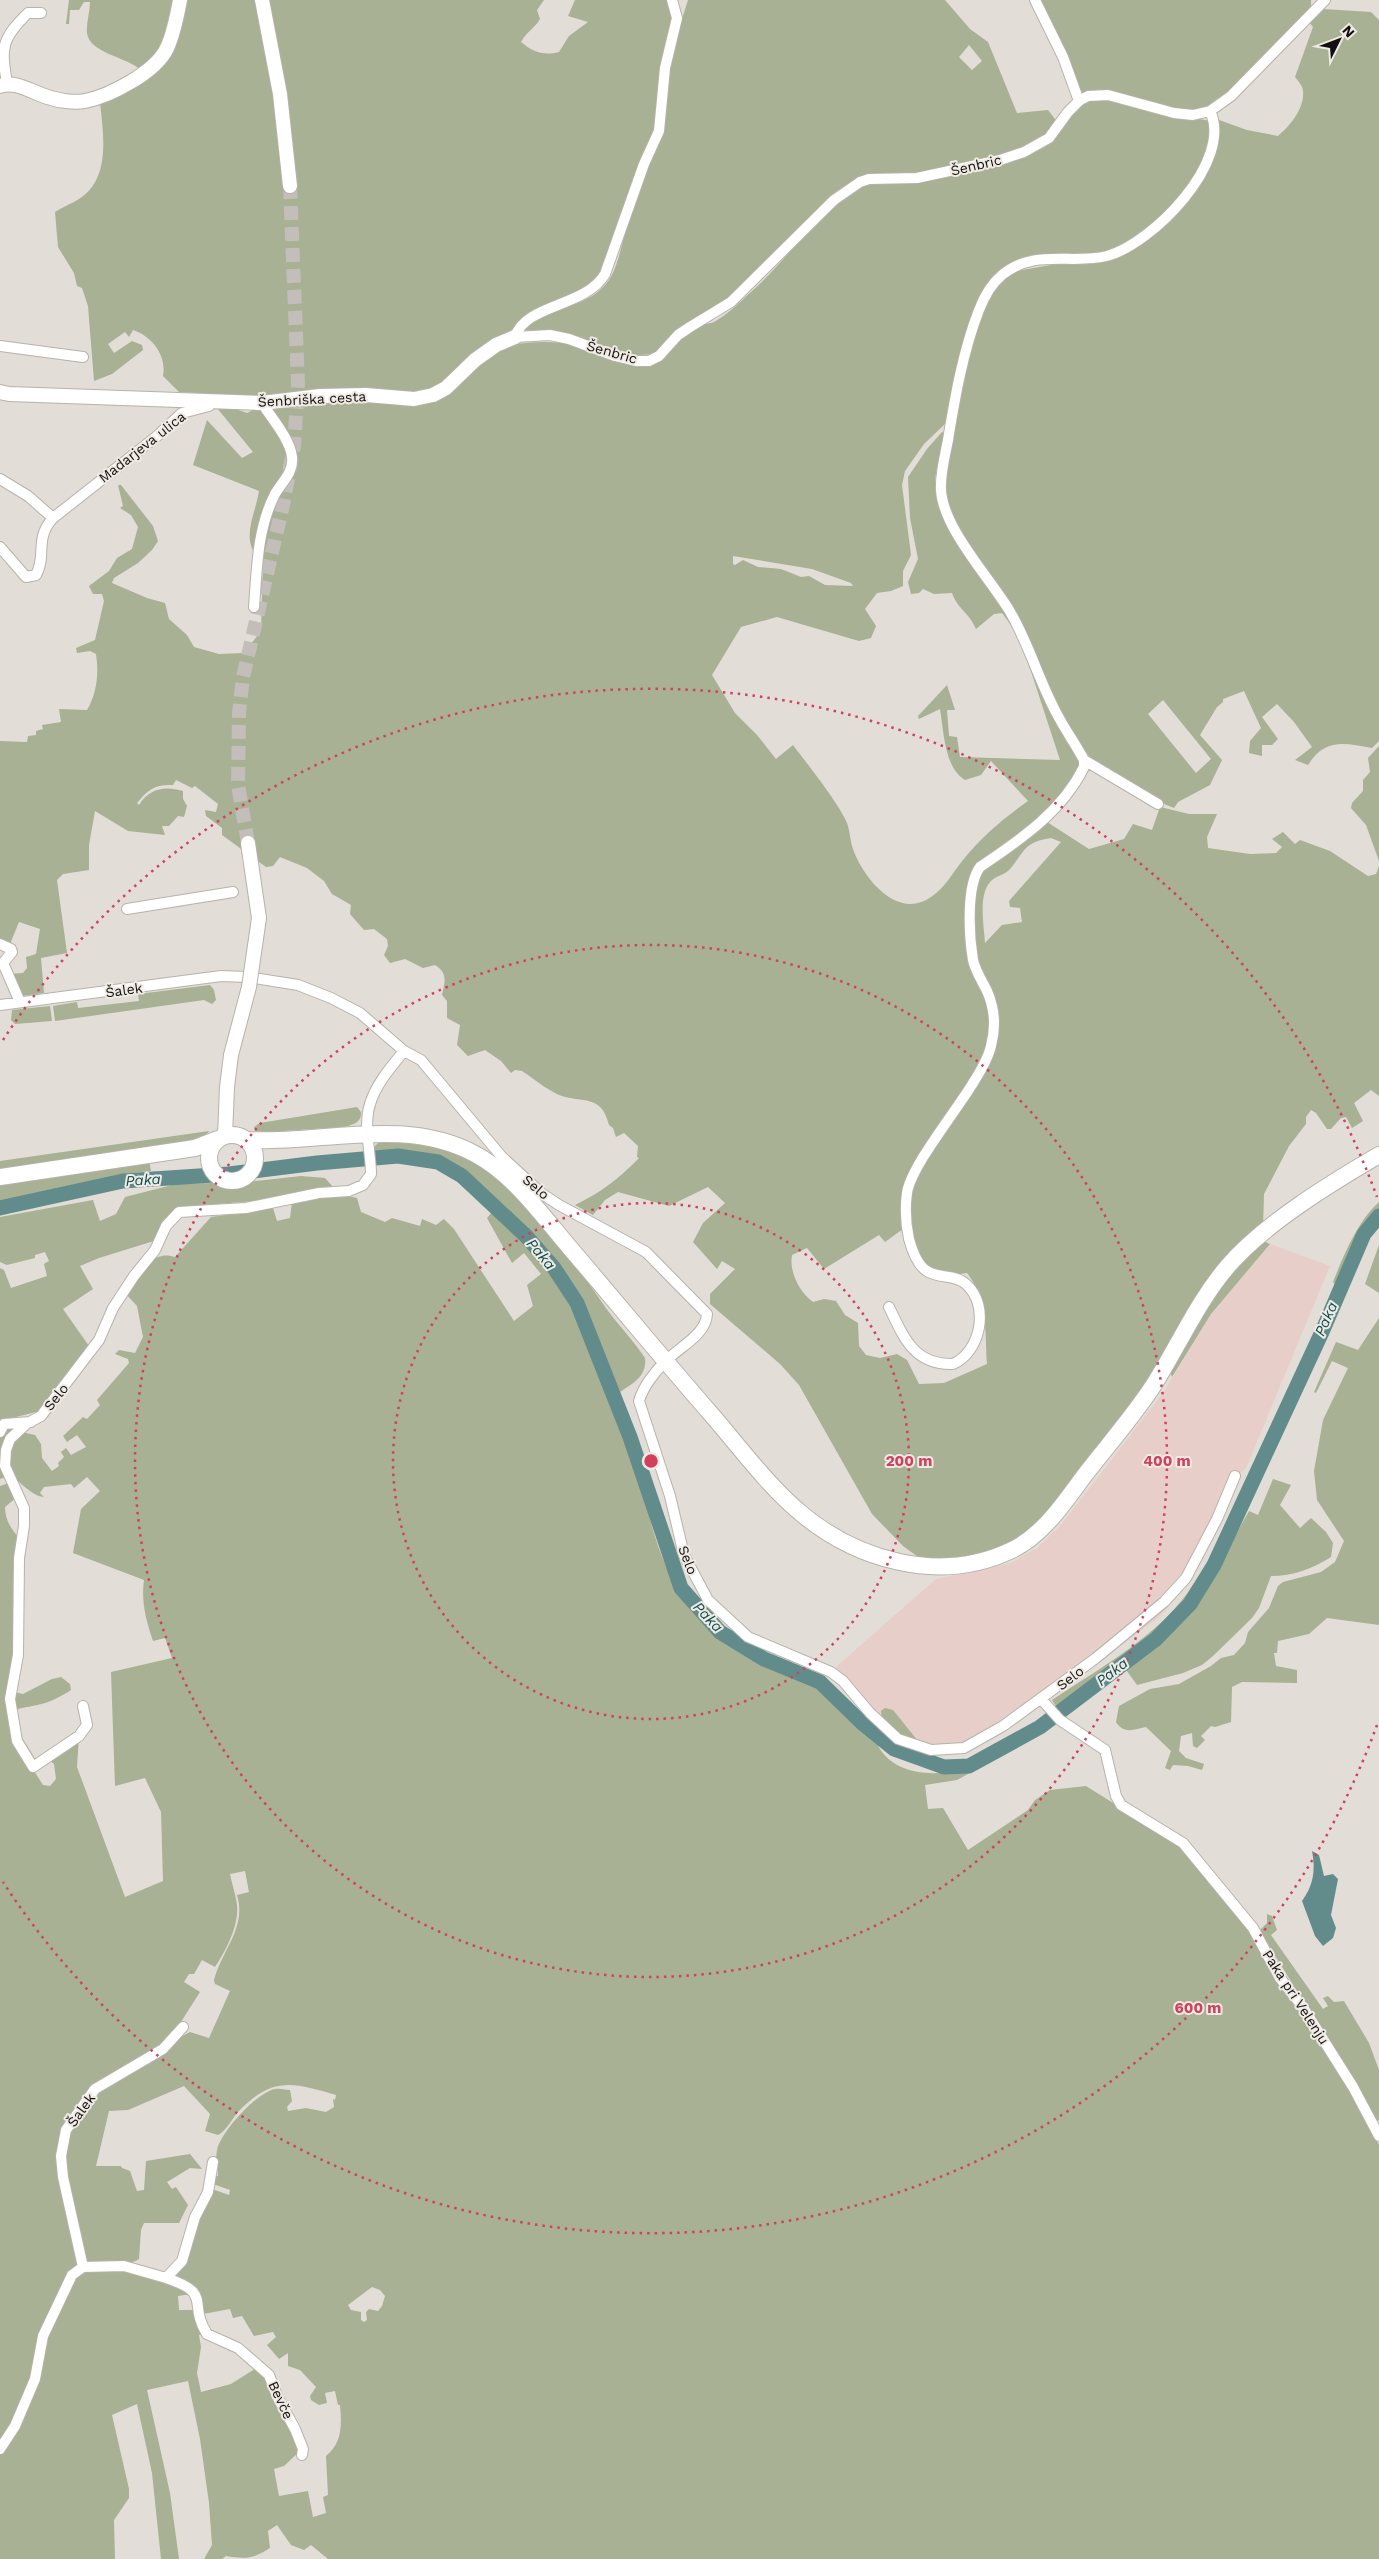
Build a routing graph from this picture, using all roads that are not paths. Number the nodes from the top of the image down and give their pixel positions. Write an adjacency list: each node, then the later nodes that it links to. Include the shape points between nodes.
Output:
1 (180, 0): 7 (street, via 166,50 142,74 114,91 82,101 51,98)
2 (262, 0): 10 (street, via 280,94)
3 (672, 0): 11 (street, via 677,18 665,68 659,131 605,274 591,291 543,312 524,324)
4 (1035, 0): 8 (street, via 1063,57)
5 (1319, 3): 9 (street, via 1231,96)
6 (41, 13): 7 (street, via 28,13 13,28 3,49)
7 (3, 85)
8 (1078, 101): 9 (street, via 1088,96 1108,96 1174,113 1193,115); 11 (street, Šenbric, via 1049,138 1024,152 917,178 869,180 849,188 731,302 678,336 667,349 649,361 615,356 550,335)
9 (1210, 111): 20 (street, via 1216,134 1194,188 1138,239 1108,256 1034,260 1015,267 988,290 969,342 951,422 941,490 946,514 1009,610 1058,716)
10 (290, 186)
11 (515, 337): 15 (street, Šenbriška cesta, via 496,345 475,360 433,396 320,396)
12 (0, 346): 13 (street)
13 (83, 357)
14 (0, 392): 15 (street, Šenbriška cesta)
15 (262, 403): 17 (street, Madarjeva ulica, via 245,408 220,404 182,413 156,438); 19 (street, via 290,449 292,459 290,473 266,514)
16 (0, 479): 17 (street, via 28,496)
17 (54, 518): 18 (street, via 44,528 36,575 26,578)
18 (0, 547)
19 (254, 607)
20 (1084, 760): 21 (street); 35 (street, via 1079,777 1046,819 975,874 970,891 973,961 994,1010 991,1048 966,1096 913,1175 907,1193 909,1238 921,1266 928,1272 958,1278 975,1296 980,1322 974,1345 968,1354 953,1364 930,1361 909,1346)
21 (1158, 804)
22 (248, 844): 31 (street, bridge, via 258,918 248,987 231,1055)
23 (232, 892): 24 (street)
24 (128, 909)
25 (0, 944): 27 (street, via 12,952 3,963)
26 (248, 977): 27 (street, Šalek, via 221,976); 29 (street, Selo, via 298,986 331,998 360,1013)
27 (20, 1002): 28 (street, Šalek)
28 (0, 1005)
29 (404, 1051): 30 (street, via 369,1104); 36 (street, Selo, via 422,1060 502,1157 541,1193 646,1252 698,1303 707,1314 706,1322 699,1333)
30 (368, 1134): 33 (main road, via 273,1140 260,1145); 36 (main road, via 438,1139 495,1166 537,1209); 37 (street, Selo, via 371,1174 363,1185 349,1191 319,1193 246,1208 179,1212 166,1226 155,1250 113,1308 99,1340 41,1416)
31 (213, 1153): 33 (main road, via 239,1136); 33 (main road, via 234,1181); 34 (main road)
32 (1379, 1155): 36 (main road, via 1336,1180 1243,1250 1206,1296 1152,1388 1061,1507 1031,1538 1010,1551 964,1565 925,1566 890,1561 859,1550 830,1533 796,1509)
33 (251, 1157)
34 (0, 1177)
35 (889, 1307)
36 (664, 1362): 40 (street, Selo, via 639,1400 670,1496 684,1556 708,1600 723,1616 748,1637 831,1672 843,1680 884,1729 898,1739 930,1750 964,1748)
37 (31, 1422): 38 (street, via 4,1424); 41 (street, Selo, via 10,1439 5,1466 24,1508 19,1558 18,1655 10,1699 17,1741 33,1767 79,1736 87,1725)
38 (0, 1432)
39 (1235, 1476): 40 (street, Selo, via 1186,1578 1138,1625)
40 (1044, 1702): 43 (street, Paka pri Velenju, via 1060,1720 1105,1750 1121,1805 1183,1843 1253,1928 1280,1978 1302,2006 1353,2087)
41 (83, 1706)
42 (183, 2027): 45 (street, Šalek, via 163,2049 95,2089 66,2130 61,2156 63,2177)
43 (1379, 2136)
44 (213, 2162): 46 (street, via 208,2192 195,2217 182,2261)
45 (83, 2267): 46 (street, via 124,2266); 47 (street, via 72,2275 43,2336 35,2379 16,2426)
46 (166, 2278): 48 (street, Bevče, via 195,2292 207,2334 238,2348 269,2375 300,2442)
47 (0, 2449)
48 (302, 2455)

